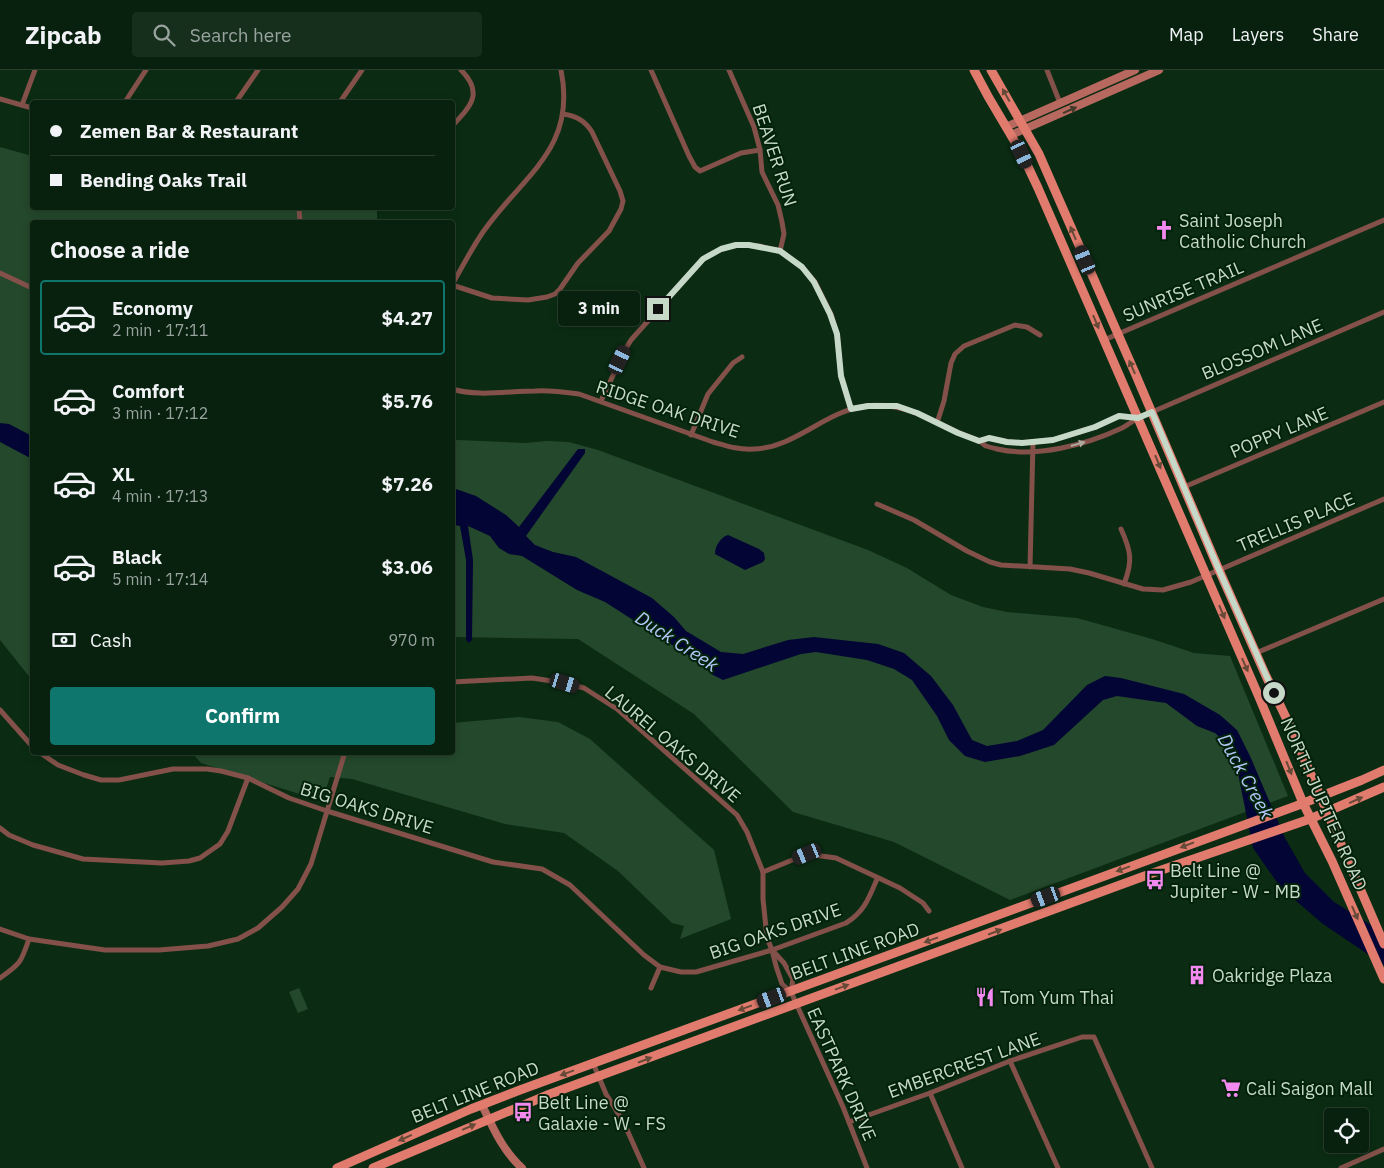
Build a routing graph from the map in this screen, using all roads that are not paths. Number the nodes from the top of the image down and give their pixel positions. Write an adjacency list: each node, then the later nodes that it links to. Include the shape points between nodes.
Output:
1 (36, 70): 19 (street)
2 (146, 70): 15 (street)
3 (258, 70): 16 (street)
4 (362, 70): 17 (street)
5 (461, 70): 22 (street, via 474,89 474,97)
6 (562, 70): 21 (street)
7 (651, 70): 25 (street, via 689,156 700,171 741,153)
8 (729, 70): 25 (street, BEAVER RUN, via 754,127)
9 (974, 70): 24 (main road, NORTH JUPITER ROAD)
10 (991, 70): 23 (main road, NORTH JUPITER ROAD, one-way to 10)
11 (1047, 70): 18 (street)
12 (1159, 70): 23 (street, one-way to 12)
13 (1131, 71): 18 (street)
14 (0, 99): 19 (street)
15 (126, 100)
16 (237, 100)
17 (341, 100)
18 (1060, 103): 23 (street)
19 (22, 105): 20 (street)
20 (30, 107)
21 (564, 114): 32 (street, via 552,147 483,231); 34 (street, via 572,115 592,132 620,191 621,208 609,231 578,263 560,289 547,297 528,300 492,298)
22 (455, 123)
23 (1023, 125): 24 (street); 26 (main road, NORTH JUPITER ROAD)
24 (1009, 131): 27 (main road, NORTH JUPITER ROAD)
25 (760, 150): 29 (street, BEAVER RUN, via 762,172 778,205 782,222 784,234)
26 (1062, 207): 27 (main road); 31 (main road, NORTH JUPITER ROAD, one-way to 26)
27 (1049, 213): 33 (main road, NORTH JUPITER ROAD)
28 (1384, 220): 37 (street, SUNRISE TRAIL)
29 (780, 251): 42 (street, via 736,245 703,259 631,340); 44 (street, via 802,267 814,282 830,314 837,334 841,376)
30 (0, 273): 35 (street)
31 (1093, 278): 33 (main road); 37 (main road, NORTH JUPITER ROAD)
32 (455, 280)
33 (1079, 283): 39 (main road, NORTH JUPITER ROAD, one-way to 39)
34 (455, 286)
35 (30, 287)
36 (1384, 312): 45 (street, BLOSSOM LANE)
37 (1117, 334): 39 (street, SUNRISE TRAIL); 45 (main road, NORTH JUPITER ROAD, one-way to 37)
38 (1040, 336): 47 (street, via 1027,327 1015,325 964,346 951,363)
39 (1104, 340): 46 (main road, NORTH JUPITER ROAD)
40 (742, 358): 48 (street, via 708,394)
41 (455, 390): 42 (street, RIDGE OAK DRIVE, via 561,392)
42 (601, 401): 48 (street, RIDGE OAK DRIVE)
43 (1384, 402): 52 (street, POPPY LANE)
44 (851, 409): 47 (street, RIDGE OAK DRIVE, via 897,406); 48 (street, RIDGE OAK DRIVE, via 774,446 755,449 734,448)
45 (1152, 412): 46 (street, BLOSSOM LANE); 52 (main road, NORTH JUPITER ROAD)
46 (1138, 418): 50 (street, RIDGE OAK DRIVE, via 1119,416 1076,434); 51 (street, RIDGE OAK DRIVE, one-way to 46, via 1097,438); 58 (main road, NORTH JUPITER ROAD, one-way to 58)
47 (938, 422): 49 (street, RIDGE OAK DRIVE)
48 (691, 434)
49 (979, 441): 50 (street, RIDGE OAK DRIVE, via 989,438); 51 (street, RIDGE OAK DRIVE, via 1005,451)
50 (1033, 442): 51 (street)
51 (1032, 452): 56 (street)
52 (1184, 487): 57 (main road, NORTH JUPITER ROAD)
53 (1384, 500): 57 (street, TRELLIS PLACE)
54 (877, 504): 56 (street, TRELLIS PLACE, via 914,520 980,558 1001,565)
55 (1121, 529): 59 (street, via 1130,557)
56 (1030, 567): 59 (street, TRELLIS PLACE, via 1070,569)
57 (1219, 570): 58 (street, TRELLIS PLACE); 61 (main road, NORTH JUPITER ROAD)
58 (1206, 575): 59 (street, TRELLIS PLACE, via 1163,590); 64 (main road, NORTH JUPITER ROAD, one-way to 64)
59 (1124, 584)
60 (1384, 599): 61 (street)
61 (1256, 653): 62 (main road, NORTH JUPITER ROAD)
62 (1266, 676): 64 (main road); 72 (main road, NORTH JUPITER ROAD)
63 (455, 682): 78 (street, LAUREL OAKS DRIVE, via 532,678 584,688 617,709 737,815)
64 (1252, 682): 73 (main road, NORTH JUPITER ROAD, one-way to 73)
65 (0, 710): 66 (street)
66 (30, 744)
67 (44, 755): 70 (street, BIG OAKS DRIVE, via 58,764 101,780 119,780 173,769 221,771)
68 (344, 755): 74 (street)
69 (1384, 770): 72 (main road, BELT LINE ROAD)
70 (248, 778): 74 (street, BIG OAKS DRIVE, via 289,798); 77 (street, via 220,844 200,858 189,861 83,860 33,845)
71 (1384, 787): 75 (main road, BELT LINE ROAD, one-way to 71)
72 (1320, 797): 73 (main road, BELT LINE ROAD); 75 (main road, NORTH JUPITER ROAD)
73 (1303, 803): 76 (main road, NORTH JUPITER ROAD); 80 (main road, BELT LINE ROAD, one-way to 80)
74 (327, 811): 84 (street, via 311,864 298,889 258,928 238,939 208,946 159,950 105,950); 88 (street, BIG OAKS DRIVE, via 493,862 542,868 570,885 644,955)
75 (1327, 812): 76 (main road, BELT LINE ROAD); 85 (main road, NORTH JUPITER ROAD)
76 (1310, 819): 82 (main road, BELT LINE ROAD); 90 (main road, NORTH JUPITER ROAD, one-way to 90)
77 (0, 828)
78 (763, 872): 79 (street, via 807,854 836,858); 86 (street, LAUREL OAKS DRIVE, via 767,938)
79 (877, 879): 81 (street, via 908,893); 86 (street, BIG OAKS DRIVE, via 856,917)
80 (1010, 910): 82 (main road); 87 (main road, BELT LINE ROAD, one-way to 87)
81 (930, 911)
82 (1015, 924): 89 (main road, BELT LINE ROAD, one-way to 82)
83 (0, 929): 84 (street)
84 (29, 939): 91 (street, via 16,967)
85 (1384, 944)
86 (772, 950): 88 (street, BIG OAKS DRIVE, via 696,972); 93 (street, LAUREL OAKS DRIVE, via 782,984); 93 (street, LAUREL OAKS DRIVE, via 793,979)
87 (869, 963): 89 (main road); 93 (main road, BELT LINE ROAD)
88 (660, 966): 92 (street)
89 (874, 976): 94 (main road, BELT LINE ROAD, one-way to 89)
90 (1383, 977)
91 (0, 978)
92 (650, 988)
93 (791, 992): 94 (street, EASTPARK DRIVE); 96 (main road, BELT LINE ROAD, one-way to 96)
94 (796, 1004): 97 (main road, BELT LINE ROAD, one-way to 94); 101 (street, EASTPARK DRIVE)
95 (1010, 1061): 98 (street, EMBERCREST LANE); 109 (street); 110 (street, EMBERCREST LANE, via 1082,1037 1094,1037)
96 (593, 1063): 97 (street); 99 (main road, BELT LINE ROAD, one-way to 99)
97 (599, 1077): 100 (main road, BELT LINE ROAD); 106 (street)
98 (930, 1093): 101 (street, EMBERCREST LANE); 108 (street)
99 (482, 1105): 100 (street); 103 (main road, BELT LINE ROAD, one-way to 103)
100 (489, 1119): 104 (main road, BELT LINE ROAD, one-way to 100); 105 (street, via 501,1144)
101 (849, 1122): 107 (street, EASTPARK DRIVE)
102 (1384, 1149): 111 (street)
103 (337, 1168)
104 (373, 1168)
105 (522, 1168)
106 (644, 1168)
107 (867, 1168)
108 (962, 1168)
109 (1058, 1168)
110 (1152, 1168)
111 (1341, 1168)

